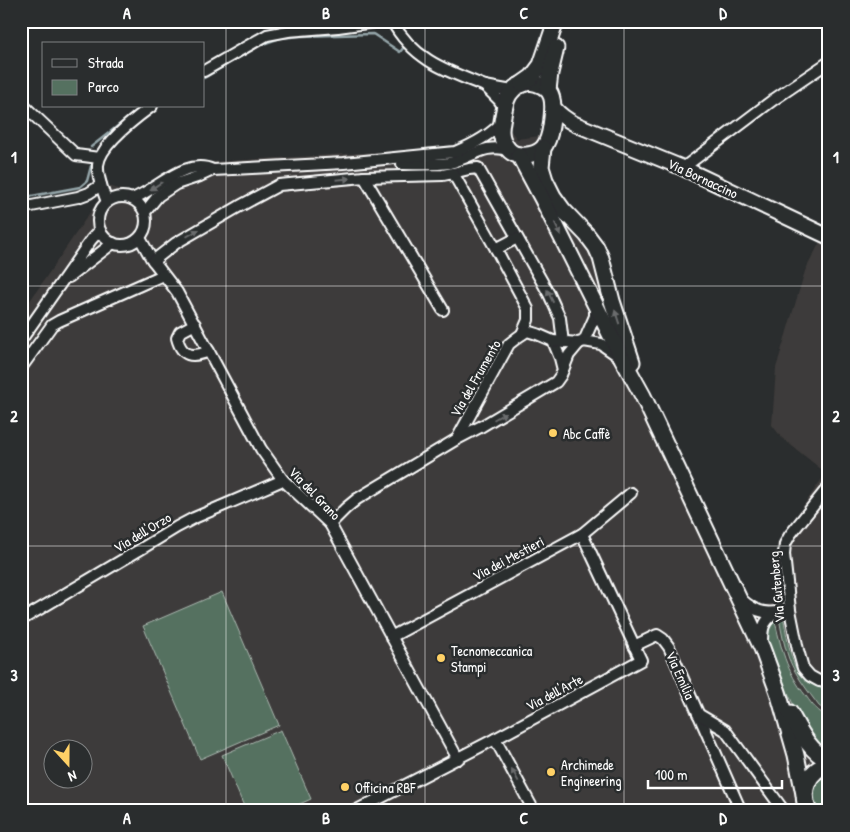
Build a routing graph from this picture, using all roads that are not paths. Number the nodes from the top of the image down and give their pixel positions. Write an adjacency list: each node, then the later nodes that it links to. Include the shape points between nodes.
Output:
1 (382, 21): 6 (street, via 267,35)
2 (392, 21): 7 (street, via 405,41 425,59)
3 (556, 21): 8 (main road, via 541,65)
4 (565, 21): 9 (main road, via 554,55)
5 (829, 62): 20 (street)
6 (205, 70)
7 (485, 86): 8 (street); 13 (street, via 499,100)
8 (517, 88): 9 (main road, via 529,82); 13 (main road, via 508,97)
9 (548, 90): 12 (main road)
10 (21, 103): 18 (street, via 76,155)
11 (149, 108): 18 (street, via 128,125)
12 (554, 108): 14 (street, Via Bornaccino); 15 (main road)
13 (503, 115): 17 (main road, via 501,133); 19 (street, via 496,128 455,152)
14 (576, 124): 15 (street, via 568,123); 20 (street, Via Bornaccino)
15 (550, 130): 16 (main road)
16 (543, 148): 17 (main road, via 527,155); 50 (main road, one-way to 16, via 596,247 553,196 541,167)
17 (514, 153): 19 (street, via 493,148 437,164); 39 (main road, one-way to 39, via 531,176)
18 (100, 158): 24 (street)
19 (344, 163): 21 (street)
20 (683, 168): 30 (street, Via Bornaccino)
21 (213, 170): 25 (street, one-way to 25, via 197,167 171,176); 28 (street, via 176,184 158,196)
22 (452, 173): 23 (street); 32 (street, via 478,168); 35 (street)
23 (364, 177): 36 (street, one-way to 23, via 279,185); 40 (street)
24 (101, 185): 26 (street); 27 (street, via 78,197)
25 (132, 199): 26 (street, via 119,197); 28 (street)
26 (107, 202): 29 (street, via 99,215)
27 (21, 208)
28 (145, 212): 31 (street, via 146,226)
29 (100, 230): 33 (street); 38 (street)
30 (829, 237)
31 (140, 238): 34 (street); 36 (street)
32 (517, 238): 35 (street); 44 (street, one-way to 32, via 560,318)
33 (113, 243): 34 (street); 38 (street)
34 (130, 244): 36 (street)
35 (496, 249): 42 (street, via 528,308 528,320)
36 (152, 260): 37 (street, Via del Grano)
37 (164, 275): 41 (street, Via del Grano); 48 (street, via 52,325)
38 (60, 284): 43 (street)
39 (595, 304): 45 (street, Via del Frumento, via 595,316); 47 (main road)
40 (443, 310)
41 (195, 324): 46 (street, Via del Grano); 46 (street, via 180,332 177,338 179,346 191,355)
42 (522, 334): 44 (street, via 527,331); 51 (street, Via del Frumento, via 509,344)
43 (21, 340)
44 (558, 342): 45 (street); 49 (street)
45 (581, 342): 47 (street, via 601,344); 49 (street, Via del Frumento, via 569,355)
46 (209, 351): 52 (street, Via del Grano, via 261,449)
47 (622, 358): 50 (main road)
48 (21, 368)
49 (563, 370): 51 (street, Via del Frumento, one-way to 49, via 547,388 556,382)
50 (643, 396): 57 (main road)
51 (457, 439): 55 (street, Via del Frumento, via 357,499)
52 (282, 480): 55 (street, Via del Grano); 60 (street, Via dell'Orzo, via 177,527)
53 (829, 486): 58 (street, Via Gutenberg, via 785,544)
54 (631, 493): 56 (street, Via dei Mestieri)
55 (330, 524): 61 (street, Via del Grano)
56 (582, 534): 61 (street, Via dei Mestieri); 62 (street)
57 (738, 596): 59 (street, via 758,611); 63 (main road)
58 (790, 610): 59 (street); 64 (street, Via Gutenberg, via 803,668 819,681)
59 (775, 613): 63 (street, via 763,627)
60 (21, 620)
61 (391, 637): 68 (street, Via del Grano)
62 (634, 646): 66 (street, Via Emilia, via 657,635 663,639); 67 (street, Via dell'Arte, via 640,660)
63 (762, 648): 65 (main road)
64 (829, 682)
65 (778, 692): 69 (main road, via 808,744); 70 (main road)
66 (698, 714): 73 (street, Via Emilia); 74 (street, Via Emilia, via 725,730)
67 (495, 739): 68 (street, Via dell'Arte); 72 (street, one-way to 67)
68 (458, 758): 71 (street, Via dell'Arte)
69 (829, 763): 70 (main road, via 813,773)
70 (804, 794): 75 (main road)
71 (355, 811)
72 (534, 811)
73 (741, 811)
74 (784, 811)
75 (808, 811)

